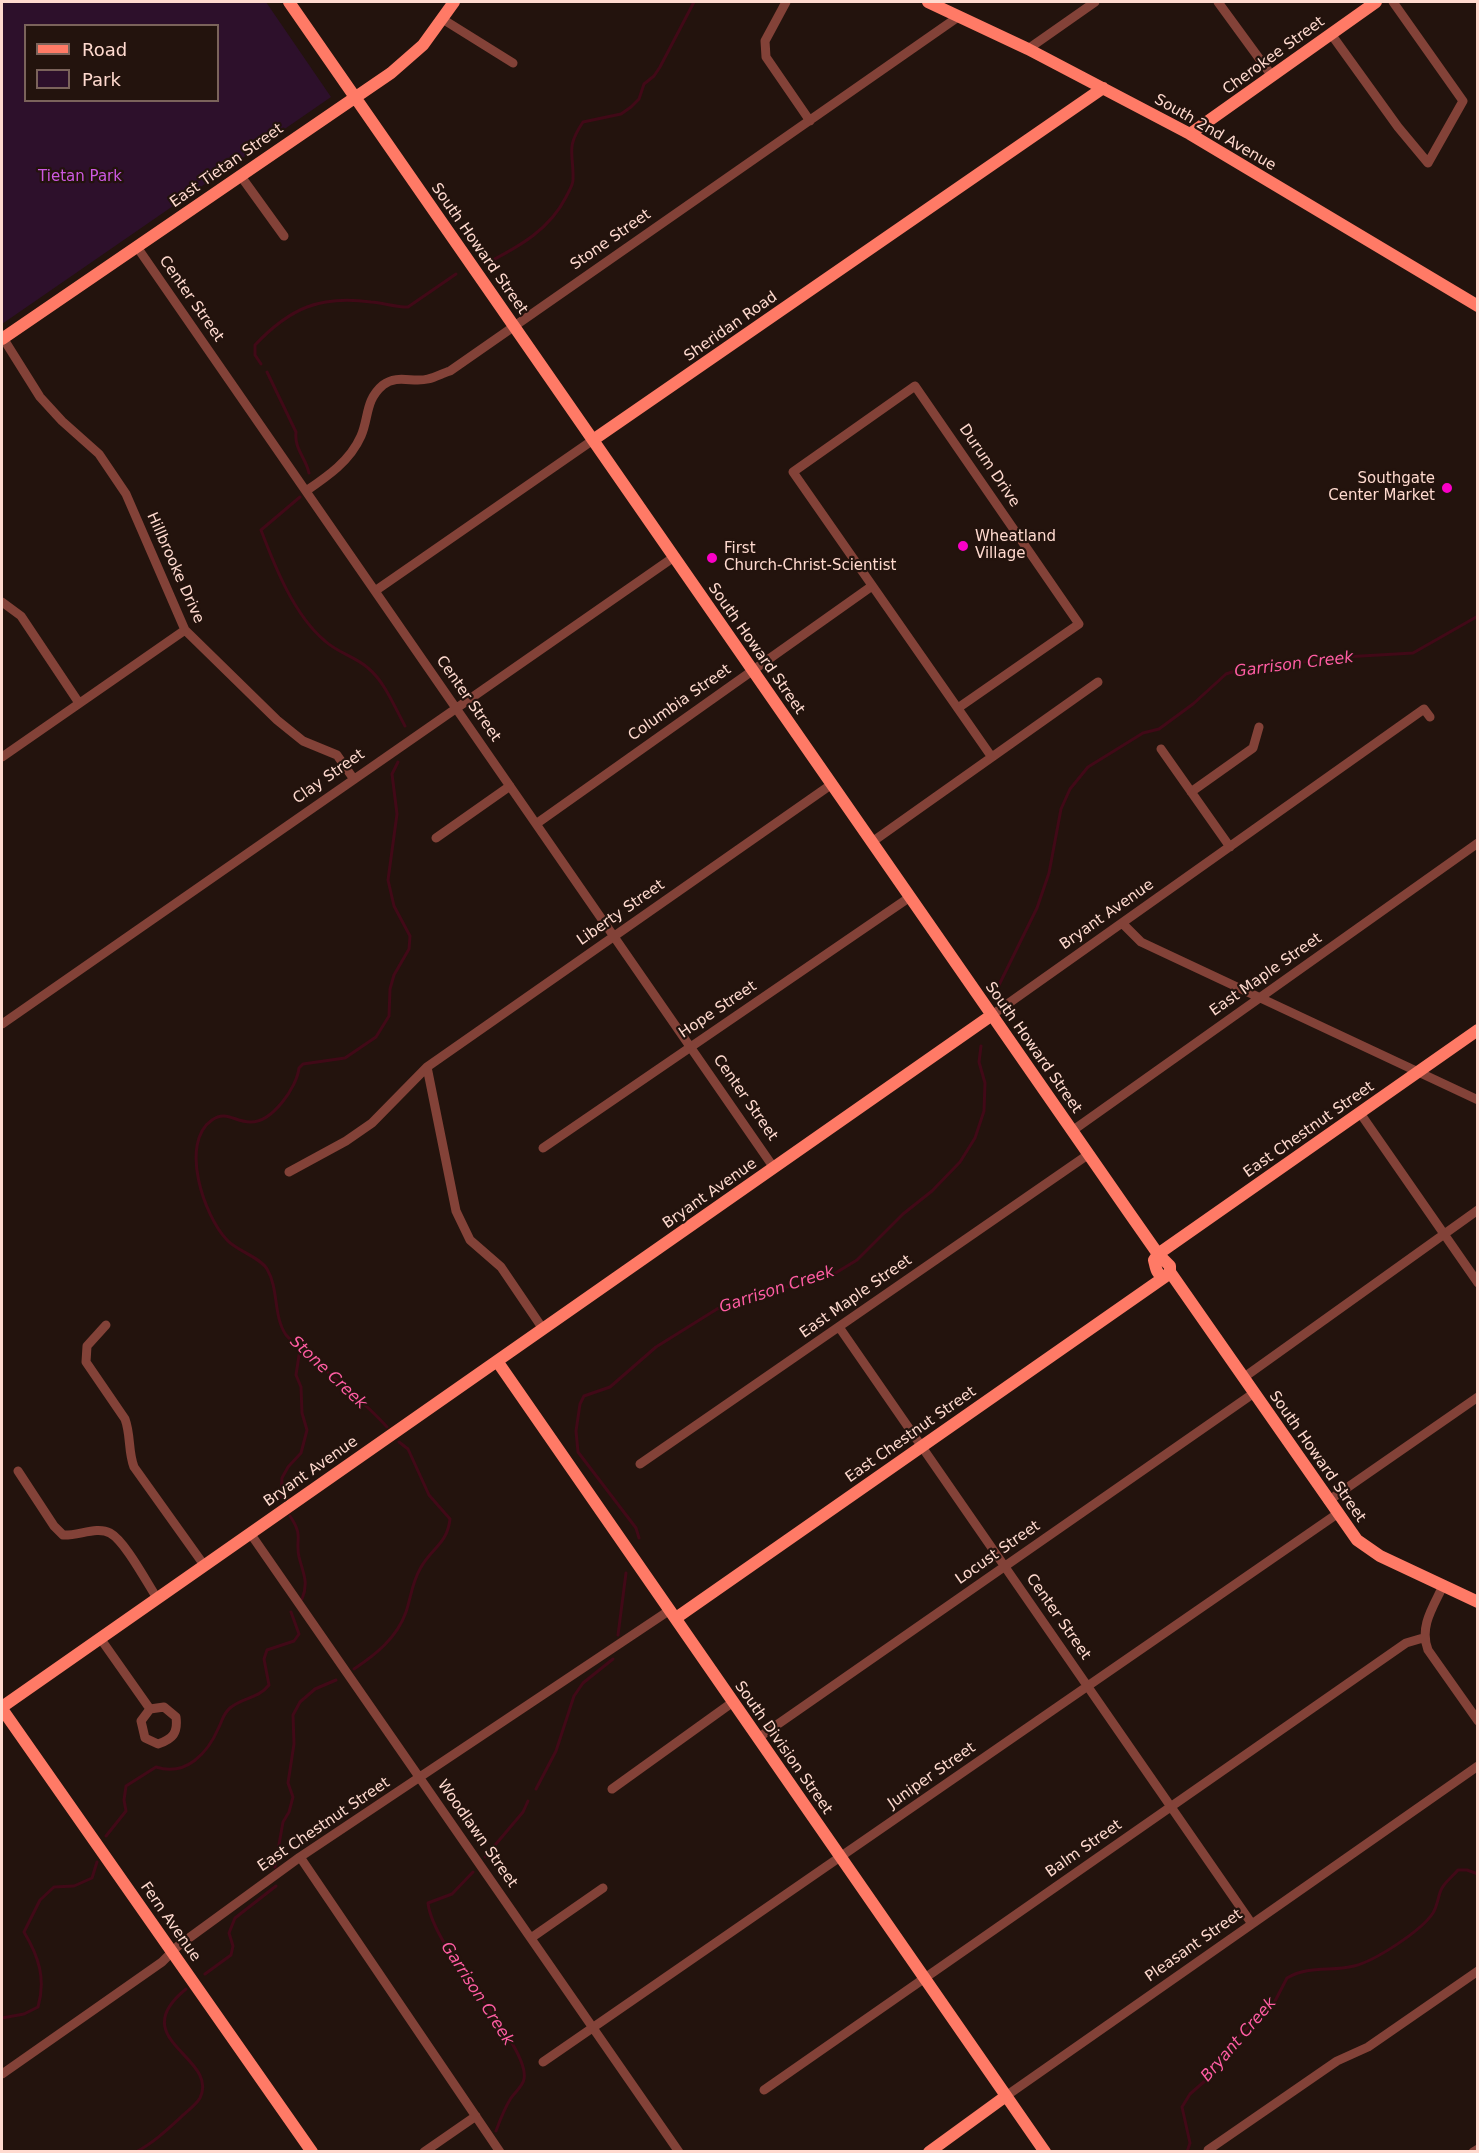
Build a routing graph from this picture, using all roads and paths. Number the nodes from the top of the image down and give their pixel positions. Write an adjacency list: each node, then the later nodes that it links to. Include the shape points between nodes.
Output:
1 (289, 2): 16 (main road, South Howard Street)
2 (454, 2): 10 (main road, East Tietan Street)
3 (786, 2): 17 (street, via 765,42 766,57)
4 (928, 2): 9 (main road, South 2nd Avenue)
5 (1095, 2): 12 (street)
6 (1218, 2): 14 (street)
7 (1376, 2): 11 (main road, Cherokee Street)
8 (1393, 2): 11 (street, via 1463,101 1428,163)
9 (958, 17): 12 (main road, South 2nd Avenue); 17 (street, Stone Street)
10 (444, 20): 13 (street); 16 (main road, East Tietan Street, via 399,66)
11 (1331, 34): 14 (main road, Cherokee Street)
12 (1028, 49): 15 (main road, South 2nd Avenue)
13 (513, 63)
14 (1272, 76): 18 (main road, Cherokee Street)
15 (1104, 88): 18 (main road, South 2nd Avenue); 25 (main road, Sheridan Road)
16 (355, 97): 19 (main road, East Tietan Street); 23 (main road, South Howard Street)
17 (810, 121): 23 (street, Stone Street)
18 (1190, 134): 22 (main road, South 2nd Avenue)
19 (240, 175): 20 (street); 21 (main road, East Tietan Street)
20 (284, 236)
21 (137, 247): 24 (main road, East Tietan Street); 26 (street, Center Street)
22 (1478, 306)
23 (514, 325): 25 (main road, South Howard Street); 26 (street, Stone Street, via 450,371 427,380 401,378 383,385 366,408 362,434 352,452 333,473)
24 (2, 339): 31 (street, Hillbrooke Drive, via 40,397 99,454 126,494)
25 (593, 440): 27 (main road, South Howard Street); 29 (street, Sheridan Road)
26 (306, 491): 29 (street, Center Street)
27 (674, 557): 32 (main road, South Howard Street); 35 (street, Clay Street)
28 (872, 586): 32 (street, Columbia Street); 36 (street); 36 (street, Durum Drive, via 793,472 915,386 1079,624)
29 (375, 591): 35 (street, Center Street)
30 (2, 602): 34 (street, via 21,616)
31 (185, 630): 34 (street); 42 (street, Hillbrooke Drive, via 277,720 303,741 337,755)
32 (753, 670): 43 (main road, South Howard Street); 46 (street, Columbia Street)
33 (1098, 682): 40 (street)
34 (79, 703): 41 (street)
35 (456, 708): 42 (street, Clay Street); 44 (street, Center Street)
36 (958, 708): 40 (street)
37 (1430, 717): 50 (street, Bryant Avenue, via 1424,709)
38 (1259, 727): 45 (street, via 1252,748)
39 (1161, 748): 45 (street)
40 (992, 756): 48 (street)
41 (2, 757)
42 (353, 778): 56 (street, Clay Street)
43 (832, 784): 48 (main road, South Howard Street); 53 (street, Liberty Street)
44 (510, 786): 46 (street, Center Street); 47 (street)
45 (1191, 792): 50 (street)
46 (536, 824): 53 (street, Center Street)
47 (436, 838)
48 (872, 842): 51 (main road, South Howard Street)
49 (1478, 843): 54 (street, East Maple Street)
50 (1230, 847): 52 (street, Bryant Avenue)
51 (910, 897): 55 (main road, South Howard Street); 58 (street, Hope Street)
52 (1122, 923): 54 (street, via 1142,942); 55 (street, Bryant Avenue)
53 (614, 936): 58 (street, Center Street); 59 (street, Liberty Street)
54 (1261, 997): 60 (street); 63 (street, East Maple Street)
55 (992, 1015): 63 (main road, South Howard Street); 66 (main road, Bryant Avenue)
56 (2, 1024)
57 (1478, 1030): 60 (main road, East Chestnut Street)
58 (691, 1047): 64 (street, Hope Street); 66 (street, Center Street)
59 (427, 1066): 67 (street, Liberty Street, via 372,1123); 75 (street, via 456,1211 470,1239 501,1267)
60 (1419, 1071): 61 (street); 62 (main road, East Chestnut Street)
61 (1478, 1100)
62 (1360, 1113): 69 (street); 70 (main road, East Chestnut Street)
63 (1072, 1131): 65 (main road, South Howard Street)
64 (543, 1148)
65 (1089, 1154): 70 (main road, South Howard Street); 74 (street, East Maple Street)
66 (774, 1167): 75 (main road, Bryant Avenue)
67 (289, 1172)
68 (1478, 1210): 69 (street)
69 (1444, 1235): 72 (street); 77 (street)
70 (1158, 1254): 71 (main road, South Howard Street, via 1154,1260 1157,1272)
71 (1167, 1275): 77 (main road, South Howard Street, via 1181,1288); 80 (main road, East Chestnut Street)
72 (1478, 1283)
73 (106, 1325): 86 (street, via 87,1346 86,1362 125,1419 134,1467)
74 (839, 1327): 80 (street, Center Street); 81 (street, East Maple Street)
75 (543, 1329): 76 (main road, Bryant Avenue)
76 (497, 1361): 85 (main road, Bryant Avenue); 91 (main road, South Division Street)
77 (1243, 1378): 78 (main road, South Howard Street)
78 (1254, 1393): 83 (main road, South Howard Street); 87 (street, Locust Street)
79 (1478, 1397): 83 (street)
80 (922, 1446): 87 (street, Center Street); 91 (main road, East Chestnut Street)
81 (640, 1464)
82 (18, 1471): 89 (street, via 63,1535 110,1533)
83 (1328, 1501): 84 (main road, South Howard Street)
84 (1337, 1514): 88 (main road, South Howard Street, via 1357,1540 1380,1556); 94 (street, Juniper Street)
85 (250, 1533): 86 (main road, Bryant Avenue); 101 (street, Woodlawn Street)
86 (204, 1565): 89 (main road, Bryant Avenue)
87 (1005, 1566): 94 (street, Center Street); 99 (street, Locust Street)
88 (1443, 1586): 90 (main road, South Howard Street); 93 (street, via 1426,1621)
89 (157, 1598): 92 (main road, Bryant Avenue)
90 (1478, 1602)
91 (673, 1614): 95 (main road, South Division Street); 101 (street, East Chestnut Street)
92 (100, 1638): 96 (main road, Bryant Avenue); 97 (street)
93 (1423, 1638): 98 (street); 103 (street, Balm Street, via 1406,1643)
94 (1088, 1686): 103 (street, Center Street); 105 (street, Juniper Street)
95 (733, 1702): 99 (main road, South Division Street); 102 (street)
96 (2, 1708): 109 (main road, Fern Avenue)
97 (150, 1709): 97 (street, via 141,1721 146,1738 158,1744 171,1740 177,1730 176,1717 164,1707)
98 (1478, 1721)
99 (759, 1738): 105 (main road, South Division Street)
100 (1478, 1766): 107 (street, Pleasant Street)
101 (420, 1778): 104 (street, East Chestnut Street); 108 (street, Woodlawn Street)
102 (612, 1789)
103 (1170, 1806): 107 (street, Center Street); 111 (street, Balm Street)
104 (300, 1857): 109 (street, East Chestnut Street); 117 (street)
105 (841, 1857): 111 (main road, South Division Street); 112 (street, Juniper Street)
106 (603, 1888): 108 (street)
107 (1252, 1924): 116 (street, Pleasant Street)
108 (531, 1938): 112 (street, Woodlawn Street)
109 (173, 1951): 114 (street, East Chestnut Street); 120 (main road, Fern Avenue, via 202,1998)
110 (1478, 1971): 119 (street)
111 (924, 1978): 115 (street, Balm Street); 116 (main road, South Division Street)
112 (593, 2027): 113 (street, Juniper Street); 123 (street, Woodlawn Street)
113 (543, 2062)
114 (2, 2073)
115 (764, 2090)
116 (1006, 2096): 124 (main road, Pleasant Street); 125 (main road, South Division Street)
117 (476, 2116): 121 (street); 122 (street)
118 (1478, 2149): 126 (street)
119 (1208, 2150)
120 (312, 2151)
121 (424, 2151)
122 (500, 2151)
123 (679, 2151)
124 (929, 2151)
125 (1045, 2151)
126 (1473, 2151)

